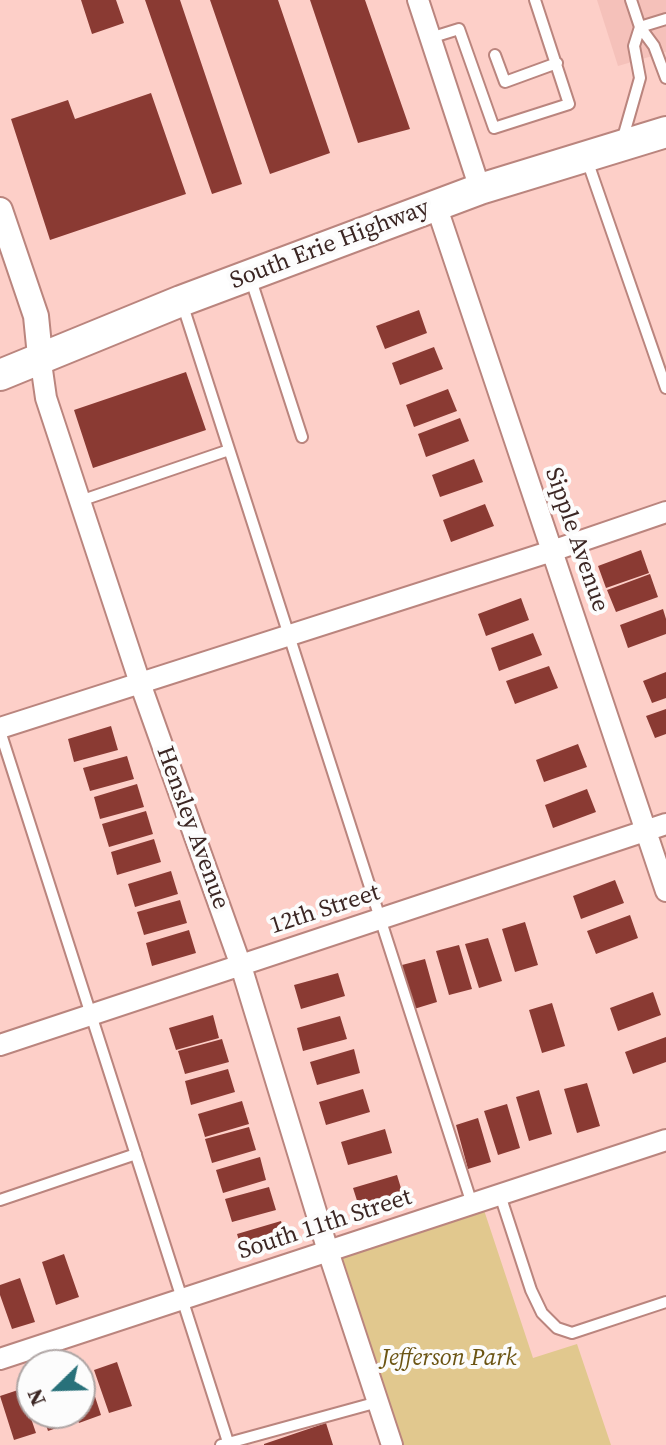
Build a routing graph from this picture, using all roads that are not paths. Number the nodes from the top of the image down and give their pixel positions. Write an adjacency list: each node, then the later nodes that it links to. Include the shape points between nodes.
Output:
1 (418, 0): 6 (street)
2 (535, 0): 8 (lane)
3 (631, 0): 5 (lane)
4 (666, 19): 5 (lane)
5 (640, 27): 9 (lane); 11 (lane, via 634,46 640,78)
6 (430, 38): 8 (lane, via 459,29 494,128 569,104); 13 (street)
7 (495, 55): 8 (lane, via 505,82)
8 (557, 63)
9 (666, 78)
10 (666, 132): 11 (main road, South Erie Highway)
11 (621, 146): 12 (main road, South Erie Highway)
12 (586, 157): 13 (main road, South Erie Highway); 20 (lane)
13 (480, 189): 14 (main road, South Erie Highway)
14 (436, 205): 16 (main road, South Erie Highway); 25 (street, Sipple Avenue)
15 (0, 210): 18 (street, Hensley Avenue, via 36,316)
16 (249, 275): 17 (main road, South Erie Highway); 21 (lane)
17 (181, 301): 18 (main road, South Erie Highway); 22 (lane)
18 (40, 356): 19 (main road, South Erie Highway); 23 (street, Hensley Avenue, via 46,398)
19 (0, 375)
20 (666, 388)
21 (302, 437)
22 (229, 450): 23 (lane); 26 (lane)
23 (80, 501): 27 (street, Hensley Avenue)
24 (666, 512): 25 (street)
25 (552, 551): 26 (street); 30 (street, Sipple Avenue)
26 (289, 635): 27 (street); 32 (lane)
27 (140, 683): 28 (street); 33 (street, Hensley Avenue)
28 (0, 730): 34 (lane)
29 (666, 824): 30 (street, 12th Street)
30 (646, 831): 31 (street, Sipple Avenue); 32 (street, 12th Street)
31 (666, 891)
32 (381, 919): 33 (street, 12th Street); 40 (lane)
33 (241, 966): 34 (street, 12th Street); 41 (street, Hensley Avenue)
34 (92, 1014): 35 (street, 12th Street); 37 (lane)
35 (0, 1045)
36 (666, 1140): 38 (street, South 11th Street)
37 (136, 1154): 39 (lane); 42 (lane)
38 (500, 1195): 40 (street, South 11th Street); 43 (lane, via 531,1290 557,1328 572,1333)
39 (0, 1200)
40 (472, 1204): 41 (street, South 11th Street)
41 (328, 1251): 42 (street, South 11th Street); 45 (street, Hensley Avenue)
42 (182, 1299): 44 (street, South 11th Street); 46 (lane)
43 (666, 1302)
44 (0, 1359)
45 (378, 1402): 46 (lane); 47 (street, Hensley Avenue)
46 (224, 1444)
47 (392, 1445)

